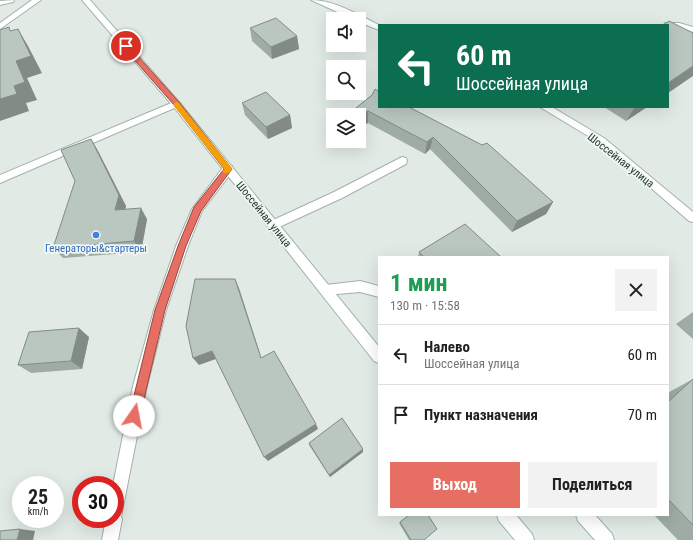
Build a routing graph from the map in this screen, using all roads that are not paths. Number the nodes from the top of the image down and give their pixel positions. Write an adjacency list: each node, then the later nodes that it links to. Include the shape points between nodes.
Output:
1 (10, 0): 5 (main road)
2 (37, 0): 7 (main road)
3 (86, 0): 10 (main road, Шоссейная улица)
4 (315, 0): 8 (main road)
5 (0, 3)
6 (669, 25): 9 (main road, via 679,25)
7 (0, 27)
8 (378, 28)
9 (693, 30)
10 (176, 104): 13 (main road, Шоссейная улица); 14 (main road)
11 (547, 108): 15 (main road, Шоссейная улица, via 601,140)
12 (402, 161): 16 (main road, via 338,195)
13 (228, 169): 16 (main road, Шоссейная улица); 20 (main road, via 197,209 182,246 160,310 140,386)
14 (0, 179)
15 (693, 218)
16 (273, 225): 17 (main road, Шоссейная улица)
17 (326, 290): 18 (main road, via 346,286); 19 (main road, Шоссейная улица)
18 (378, 291)
19 (378, 356)
20 (122, 476)
21 (507, 516): 25 (main road)
22 (585, 516): 26 (main road)
23 (112, 528): 24 (main road)
24 (110, 540)
25 (526, 540)
26 (606, 540)

